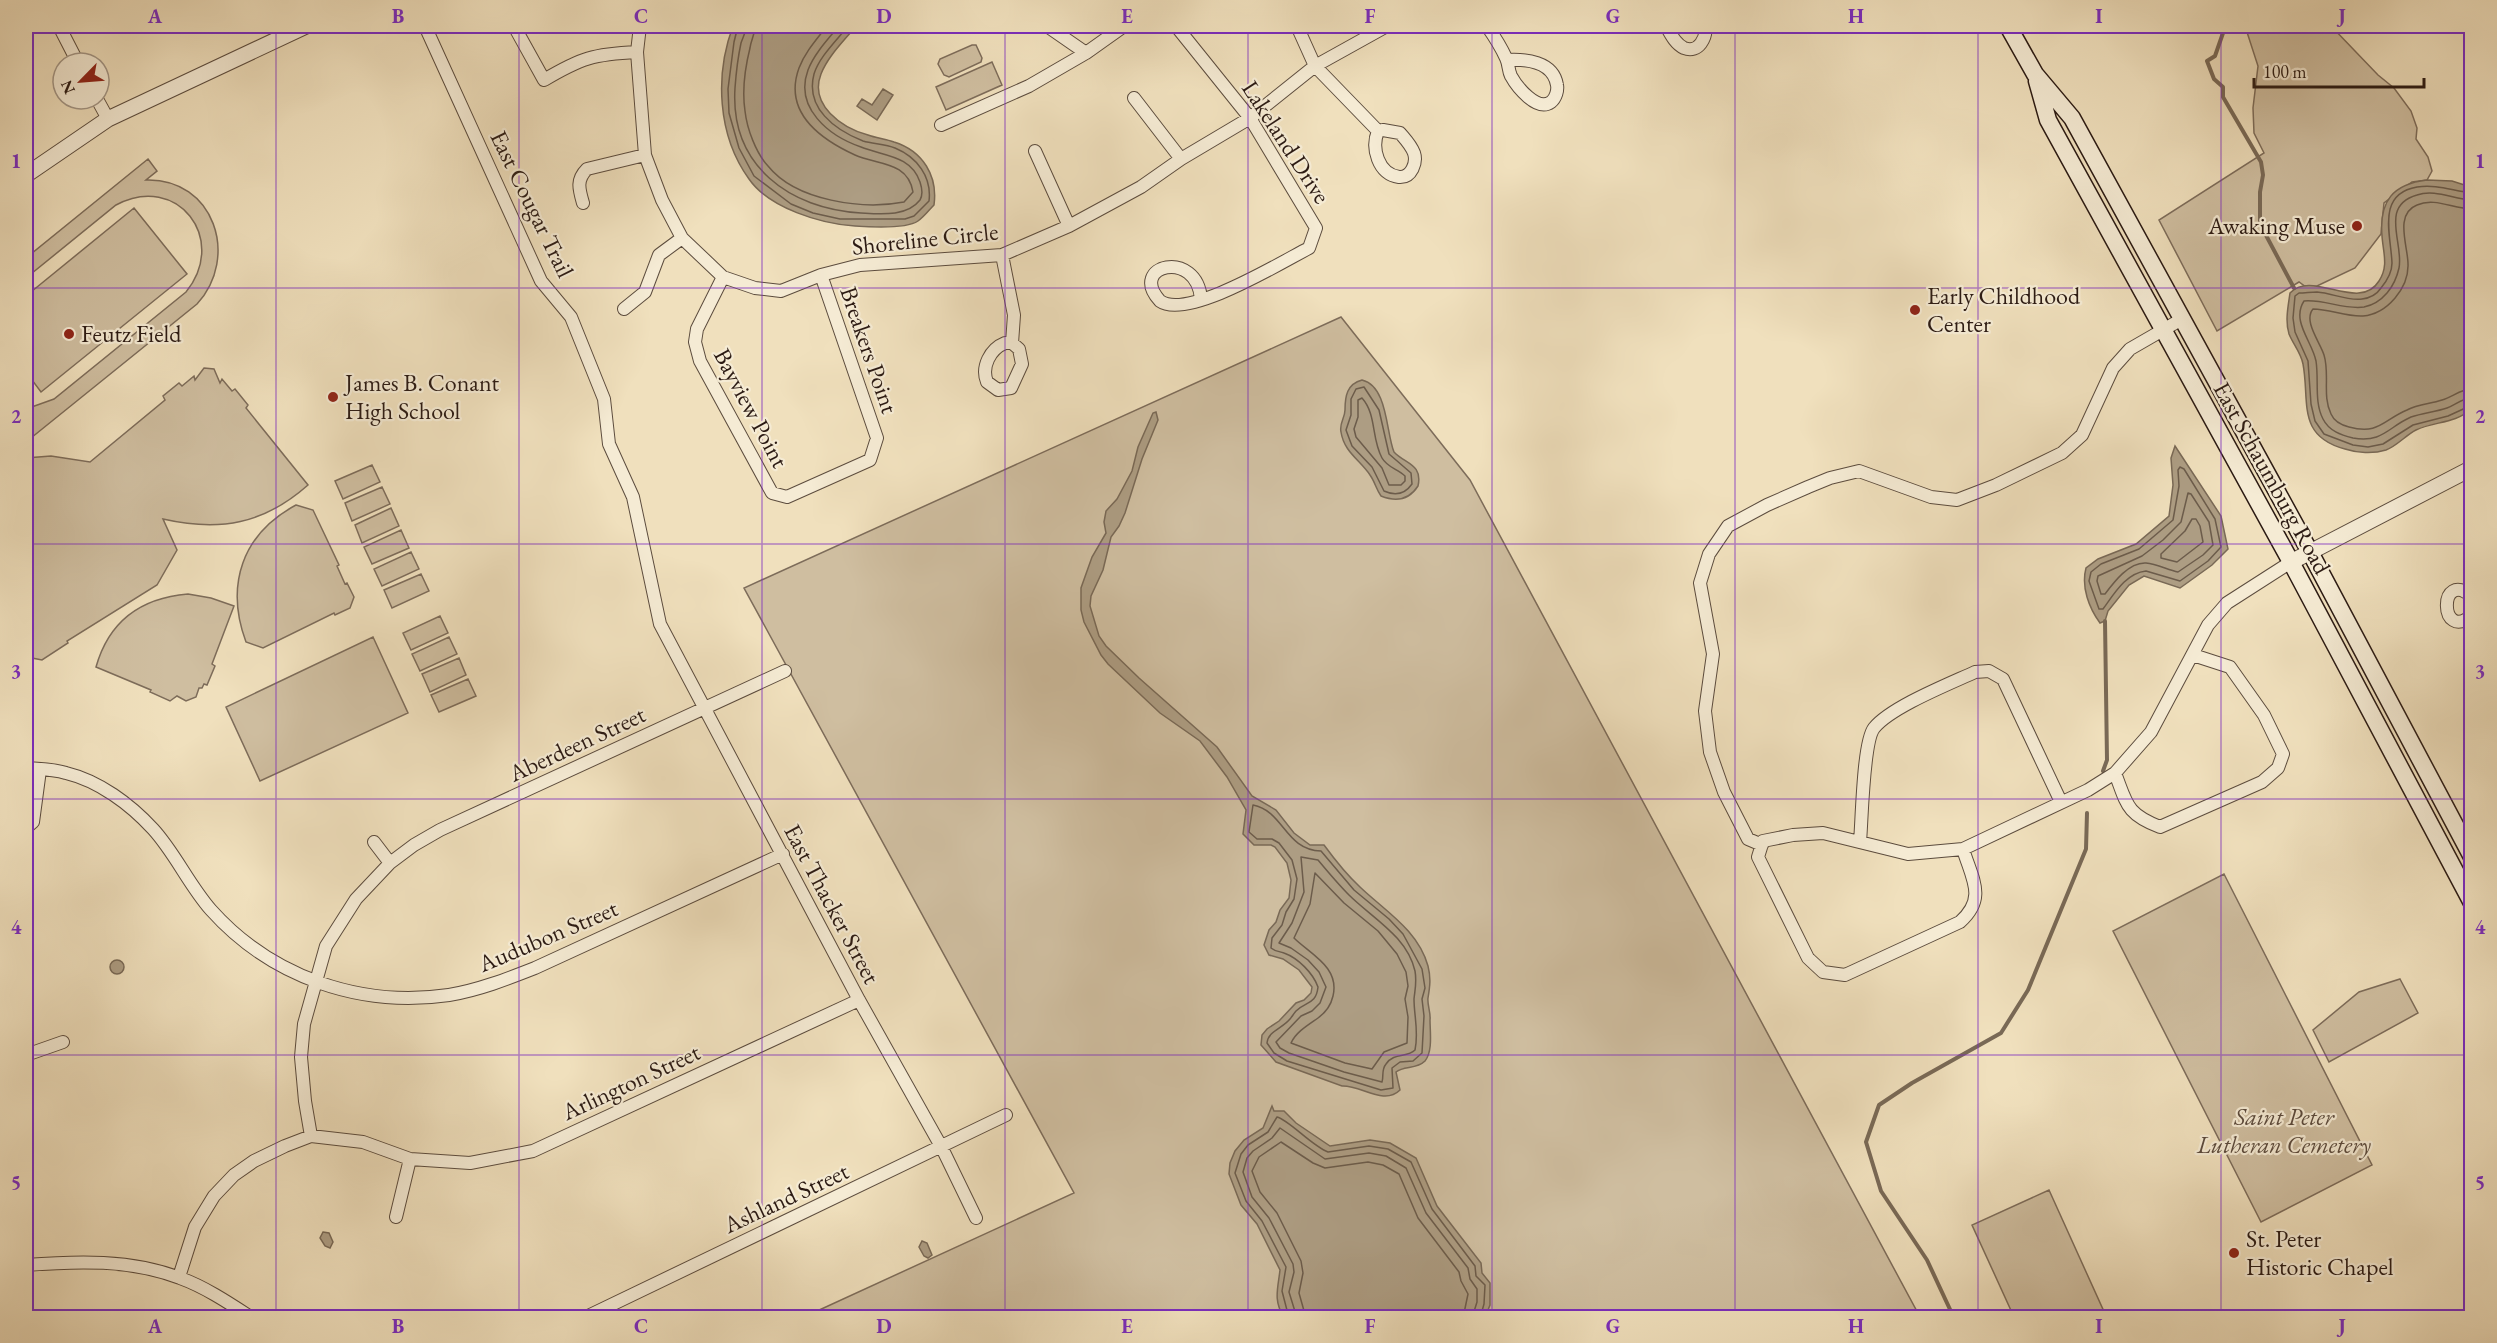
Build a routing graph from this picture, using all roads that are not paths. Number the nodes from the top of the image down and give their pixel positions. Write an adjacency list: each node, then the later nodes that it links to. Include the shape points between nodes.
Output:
1 (31, 26): 16 (street)
2 (58, 26): 17 (street)
3 (306, 26): 26 (street)
4 (425, 26): 49 (street, East Cougar Trail, via 541,281 571,317 604,399 609,444 633,497)
5 (514, 26): 18 (street, via 544,80 573,63 600,54)
6 (640, 26): 18 (street, Shoreline Circle)
7 (1047, 26): 19 (street)
8 (1124, 26): 19 (street)
9 (1176, 26): 25 (street, Lakeland Drive)
10 (1297, 26): 21 (street)
11 (1387, 26): 21 (street, Shoreline Circle)
12 (1487, 26): 20 (street)
13 (1666, 26): 14 (street, via 1684,48 1703,43)
14 (1705, 26)
15 (2008, 26): 22 (main road, East Schaumburg Road)
16 (26, 29)
17 (72, 51)
18 (637, 52): 30 (street, Shoreline Circle)
19 (1086, 53): 27 (street, via 1029,86)
20 (1507, 60)
21 (1315, 66): 25 (street, Shoreline Circle); 28 (street)
22 (2035, 74): 41 (main road, East Schaumburg Road, via 2072,118); 42 (main road, East Schaumburg Road, via 2048,120)
23 (1134, 98): 31 (street)
24 (104, 111): 26 (street)
25 (1251, 118): 31 (street, Shoreline Circle); 39 (street, Lakeland Drive, via 1316,228 1309,248 1211,298)
26 (108, 119): 32 (street)
27 (940, 125)
28 (1378, 131)
29 (1035, 151): 34 (street)
30 (645, 156): 33 (street, via 587,169 578,186); 35 (street, Shoreline Circle)
31 (1180, 159): 34 (street, Shoreline Circle, via 1141,188)
32 (26, 175)
33 (583, 203)
34 (1069, 226): 36 (street, Shoreline Circle)
35 (682, 238): 38 (street, Shoreline Circle); 40 (street, via 659,255 645,292)
36 (1002, 255): 37 (street, Shoreline Circle, via 860,265); 43 (street, via 1014,315)
37 (821, 275): 38 (street, Shoreline Circle, via 781,291 755,288); 45 (street, Breakers Point, via 877,438 870,460 787,497)
38 (723, 277): 45 (street, Bayview Point, via 697,328 695,342 700,362)
39 (1201, 299)
40 (624, 309)
41 (2182, 319): 42 (street); 46 (main road, East Schaumburg Road)
42 (2164, 330): 47 (main road, East Schaumburg Road); 61 (street, via 2130,349 2113,368 2082,435 2062,453 1996,485 1957,500 1931,497 1859,471 1808,487 1728,526 1709,554 1700,583 1713,654 1705,711 1710,752 1724,792 1748,839)
43 (1012, 344)
44 (2472, 468): 46 (street)
45 (772, 493)
46 (2310, 552): 47 (street); 64 (main road, East Schaumburg Road)
47 (2291, 562): 51 (street, via 2227,603 2208,625); 66 (main road, East Schaumburg Road)
48 (2472, 597): 50 (street, via 2457,591 2448,596 2445,606 2456,621)
49 (657, 607): 53 (street, East Thacker Street, via 660,624)
50 (2472, 615)
51 (2193, 655): 56 (street, via 2151,732); 56 (street, via 2230,667 2264,715 2283,753 2278,768 2262,782 2160,827 2129,809)
52 (785, 671): 53 (street, Aberdeen Street)
53 (704, 708): 63 (street, East Thacker Street); 65 (street, Aberdeen Street, via 440,830)
54 (26, 768): 55 (street, Audubon Street)
55 (40, 770): 58 (street, via 33,822); 67 (street, Audubon Street, via 65,772 115,795 153,829 211,909 240,938 277,964)
56 (2115, 773): 57 (street)
57 (2061, 802): 60 (street, via 2002,679 1989,671 1975,672 1888,715 1873,729); 62 (street)
58 (26, 828)
59 (374, 842): 65 (street)
60 (1860, 842): 61 (street, via 1823,833); 62 (street, via 1908,854)
61 (1762, 843): 62 (street, via 1758,857 1808,958 1822,972 1845,975 1960,922 1972,911 1977,897)
62 (1963, 849)
63 (783, 854): 67 (street, Audubon Street, via 494,984 450,995 408,999 365,996); 68 (street, East Thacker Street)
64 (2472, 857)
65 (390, 863): 67 (street, Aberdeen Street, via 356,899 326,946)
66 (2472, 903)
67 (315, 982): 72 (street, Aberdeen Street, via 304,1024 301,1057)
68 (859, 1000): 73 (street, East Thacker Street); 74 (street, Arlington Street, via 534,1151 470,1163)
69 (63, 1042): 70 (street)
70 (26, 1055)
71 (1006, 1115): 73 (street, Ashland Street)
72 (311, 1137): 74 (street, Arlington Street, via 363,1142); 78 (street, Arlington Street, via 254,1161 214,1196 195,1227)
73 (942, 1148): 76 (street, East Thacker Street); 80 (street, Ashland Street)
74 (411, 1159): 75 (street)
75 (396, 1217)
76 (976, 1218)
77 (26, 1266): 78 (street, via 77,1261 128,1265)
78 (179, 1277): 79 (street)
79 (252, 1317)
80 (584, 1317)

